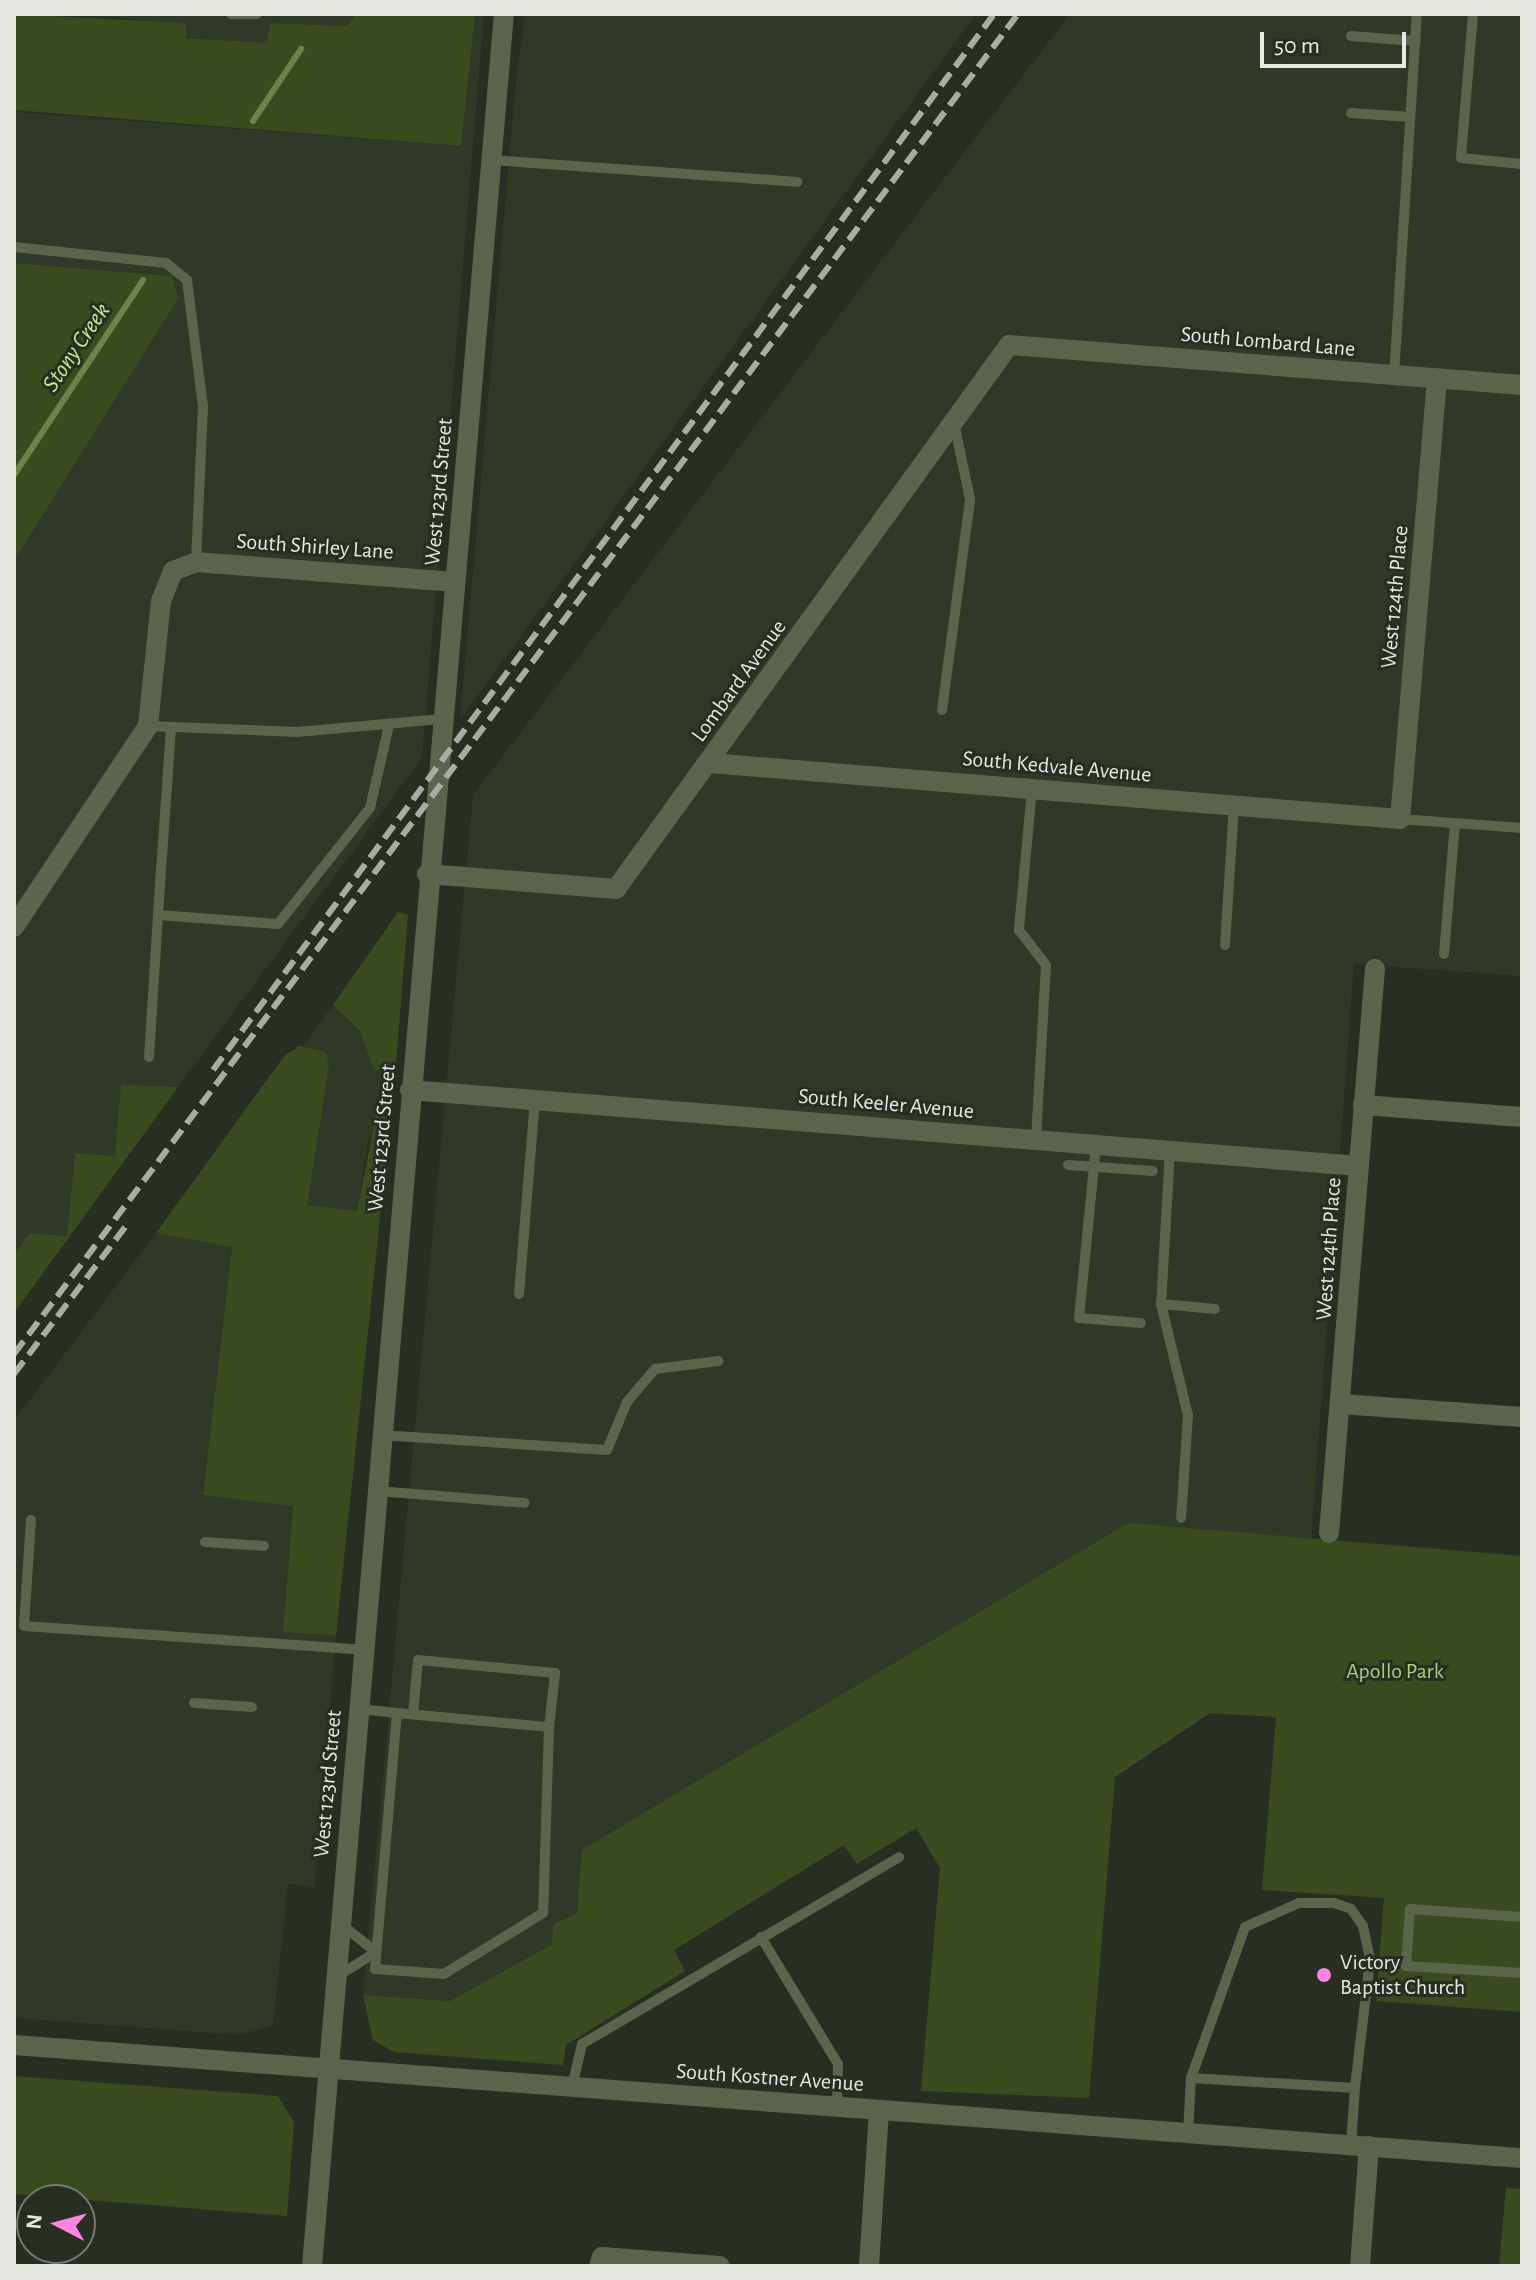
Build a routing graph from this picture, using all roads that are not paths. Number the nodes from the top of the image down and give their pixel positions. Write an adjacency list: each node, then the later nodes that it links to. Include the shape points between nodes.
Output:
1 (231, 14): 2 (lane)
2 (257, 14)
3 (504, 14): 10 (street, West 123rd Street)
4 (1417, 14): 7 (lane)
5 (1473, 14): 11 (lane, via 1461,158)
6 (1351, 36): 7 (lane)
7 (1416, 41): 9 (lane)
8 (1351, 113): 9 (lane)
9 (1410, 117): 15 (lane)
10 (492, 160): 12 (lane); 20 (street, West 123rd Street)
11 (1522, 164)
12 (797, 182)
13 (14, 247): 19 (lane, via 166,263 187,280 203,407)
14 (1009, 345): 15 (street, South Lombard Lane); 18 (street, Lombard Avenue)
15 (1394, 376): 16 (street, South Lombard Lane)
16 (1437, 379): 17 (street, South Lombard Lane); 29 (street, West 124th Place)
17 (1522, 385)
18 (954, 423): 21 (lane, via 970,499); 26 (street, Lombard Avenue)
19 (196, 562): 20 (street, South Shirley Lane); 24 (street, South Shirley Lane, via 173,571 161,601)
20 (455, 582): 22 (street, West 123rd Street)
21 (942, 710)
22 (440, 719): 23 (lane); 32 (street, West 123rd Street)
23 (389, 725): 25 (lane, via 297,732); 33 (lane, via 370,808 278,924)
24 (148, 726): 25 (lane); 34 (street)
25 (171, 728): 33 (lane)
26 (709, 763): 27 (street, South Kedvale Avenue); 32 (street, Lombard Avenue, via 616,889)
27 (1032, 789): 28 (street, South Kedvale Avenue); 43 (lane, via 1019,930 1046,965)
28 (1234, 805): 29 (street, South Kedvale Avenue); 35 (lane)
29 (1400, 819): 30 (lane)
30 (1455, 823): 31 (lane); 36 (lane)
31 (1522, 828)
32 (427, 874): 39 (street, West 123rd Street)
33 (158, 915): 38 (lane)
34 (14, 927)
35 (1225, 945)
36 (1444, 954)
37 (1375, 969): 41 (street, West 124th Place)
38 (149, 1057)
39 (410, 1090): 40 (street, South Keeler Avenue); 57 (street, West 123rd Street)
40 (535, 1100): 43 (street, South Keeler Avenue); 50 (lane)
41 (1363, 1105): 42 (street); 47 (street, West 124th Place)
42 (1522, 1117)
43 (1036, 1140): 44 (street, South Keeler Avenue)
44 (1096, 1145): 45 (street, South Keeler Avenue); 48 (lane)
45 (1170, 1150): 47 (street, South Keeler Avenue); 51 (lane)
46 (1068, 1165): 48 (lane)
47 (1359, 1166): 55 (street, West 124th Place)
48 (1094, 1167): 49 (lane); 53 (lane, via 1079,1318)
49 (1153, 1171)
50 (519, 1294)
51 (1161, 1304): 52 (lane); 60 (lane, via 1188,1416)
52 (1215, 1309)
53 (1141, 1323)
54 (718, 1361): 57 (lane, via 655,1369 627,1402 607,1450)
55 (1341, 1404): 56 (street); 62 (street, West 124th Place)
56 (1522, 1417)
57 (381, 1435): 58 (street, West 123rd Street)
58 (377, 1491): 59 (lane); 65 (street, West 123rd Street)
59 (525, 1503)
60 (1181, 1518)
61 (31, 1520): 65 (lane, via 24,1626)
62 (1329, 1533)
63 (205, 1542): 64 (lane)
64 (264, 1546)
65 (363, 1650): 68 (street, West 123rd Street)
66 (194, 1703): 67 (lane)
67 (252, 1707)
68 (359, 1709): 69 (lane); 74 (street, West 123rd Street)
69 (397, 1713): 70 (lane); 76 (lane)
70 (413, 1714): 71 (lane); 71 (lane, via 418,1660 555,1673)
71 (549, 1727): 76 (lane, via 543,1913 444,1974 375,1969)
72 (899, 1857): 75 (lane)
73 (1522, 1917): 77 (lane, via 1410,1909 1406,1966)
74 (341, 1924): 76 (lane); 78 (street, West 123rd Street)
75 (761, 1937): 82 (lane, via 582,2044); 84 (lane, via 838,2064)
76 (376, 1952): 78 (lane)
77 (1522, 1973)
78 (337, 1977): 80 (street, West 123rd Street)
79 (14, 2045): 80 (street, South Kostner Avenue)
80 (329, 2069): 82 (street, South Kostner Avenue); 90 (street, West 123rd Street)
81 (1191, 2078): 83 (lane); 83 (lane, via 1245,1927 1299,1903 1334,1903 1351,1909 1363,1926 1370,1960); 86 (lane)
82 (572, 2087): 84 (street, South Kostner Avenue)
83 (1355, 2088): 87 (lane)
84 (837, 2107): 85 (street, South Kostner Avenue)
85 (879, 2110): 86 (street, South Kostner Avenue); 92 (street)
86 (1188, 2133): 87 (street, South Kostner Avenue)
87 (1360, 2146): 88 (street, South Kostner Avenue); 93 (street)
88 (1522, 2158)
89 (600, 2261): 91 (street)
90 (312, 2266)
91 (720, 2266)
92 (869, 2266)
93 (1360, 2266)

